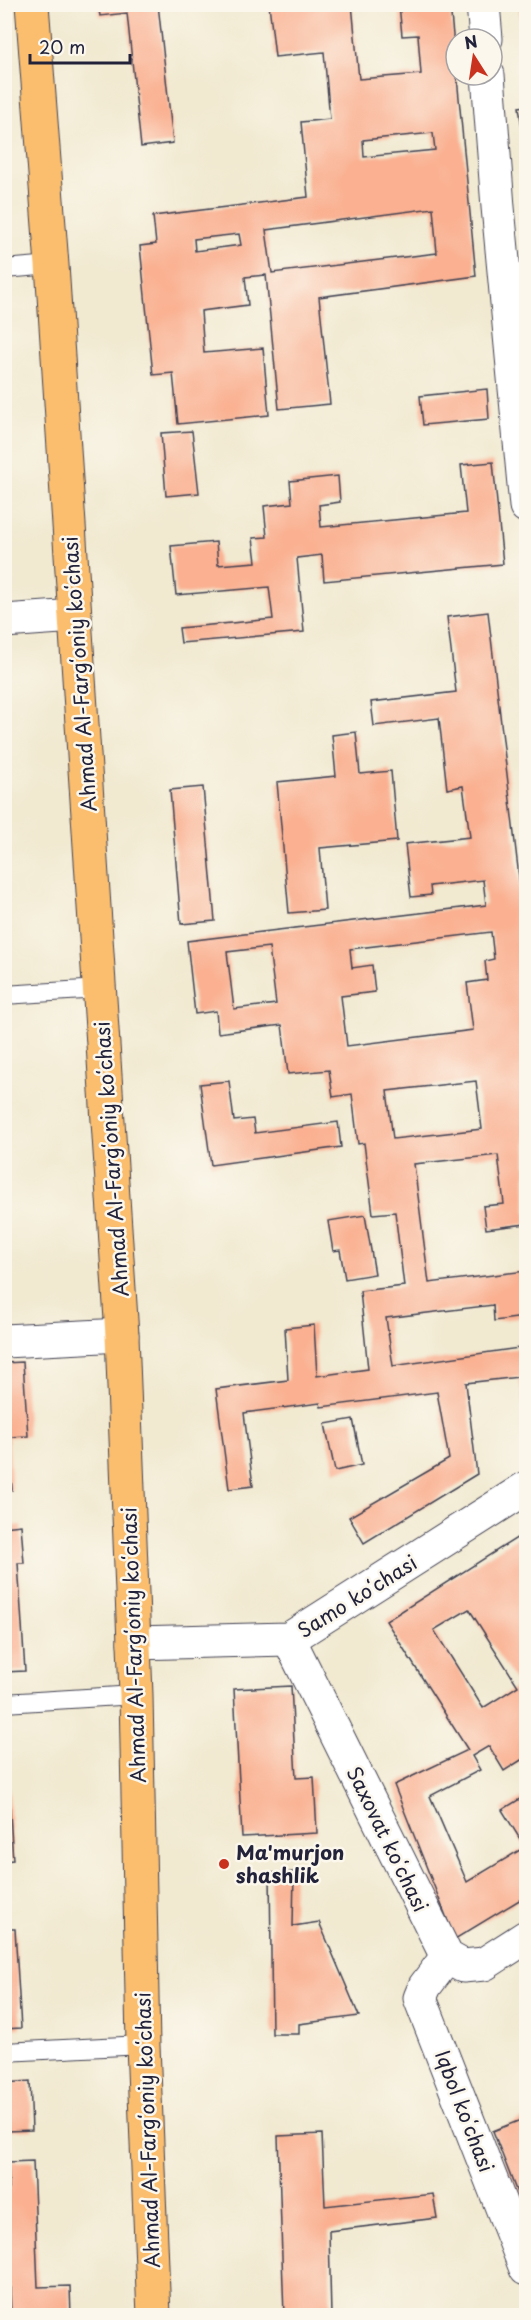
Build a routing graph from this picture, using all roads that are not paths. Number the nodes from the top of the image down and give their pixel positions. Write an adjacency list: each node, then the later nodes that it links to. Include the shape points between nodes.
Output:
1 (32, 4): 6 (main road, Ahmad Al-Fargʻoniy koʻchasi)
2 (483, 4): 3 (street)
3 (485, 27)
4 (490, 87): 5 (street)
5 (512, 208): 8 (street)
6 (52, 266): 7 (lane); 9 (main road, Ahmad Al-Fargʻoniy koʻchasi)
7 (4, 269)
8 (526, 506)
9 (75, 616): 10 (street); 11 (main road, Ahmad Al-Fargʻoniy koʻchasi)
10 (4, 621)
11 (100, 989): 12 (lane); 13 (main road, Ahmad Al-Fargʻoniy koʻchasi)
12 (4, 995)
13 (122, 1335): 14 (street); 17 (main road, Ahmad Al-Fargʻoniy koʻchasi)
14 (4, 1341)
15 (526, 1488): 16 (street, Samo koʻchasi)
16 (289, 1639): 17 (street, Samo koʻchasi); 21 (street, Saxovat koʻchasi)
17 (134, 1643): 18 (main road, Ahmad Al-Fargʻoniy koʻchasi)
18 (136, 1695): 19 (lane); 22 (main road, Ahmad Al-Fargʻoniy koʻchasi)
19 (4, 1703)
20 (526, 1936): 21 (street, via 484,1964 463,1966)
21 (447, 1957): 24 (street, Iqbol koʻchasi, via 420,1998)
22 (143, 2045): 23 (lane); 25 (main road, Ahmad Al-Fargʻoniy koʻchasi)
23 (4, 2052)
24 (526, 2269)
25 (154, 2316)

